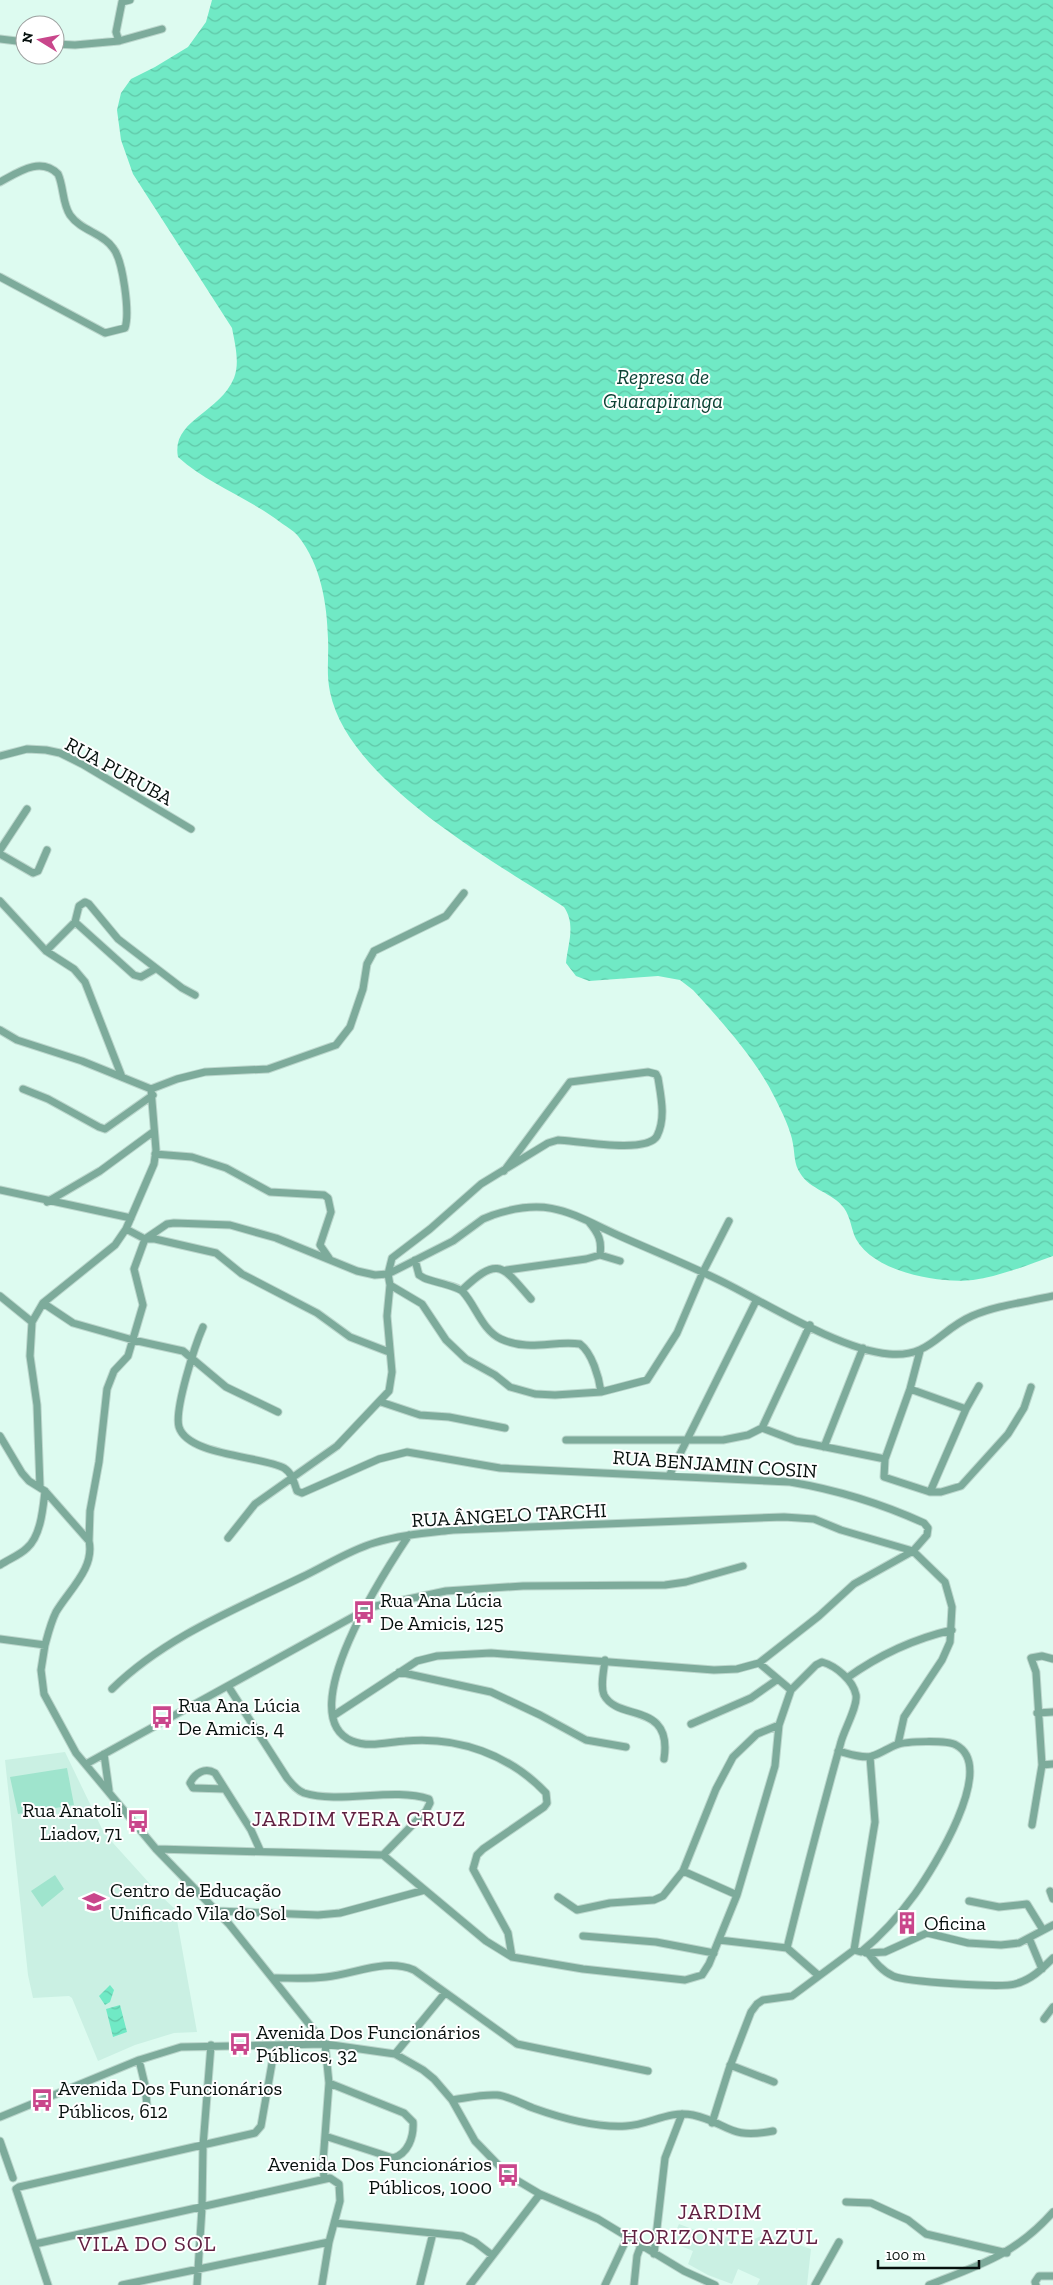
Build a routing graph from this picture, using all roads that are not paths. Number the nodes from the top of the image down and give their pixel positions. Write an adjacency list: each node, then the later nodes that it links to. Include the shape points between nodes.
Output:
1 (130, 0): 5 (street, via 122,2 116,32)
2 (162, 29): 5 (street)
3 (0, 39): 4 (street)
4 (15, 41)
5 (119, 41): 6 (street)
6 (65, 44)
7 (0, 182): 8 (street, via 26,167 44,167 58,174 70,214 81,226 107,242 116,253 126,303 125,328 105,333)
8 (0, 278)
9 (0, 756): 11 (street, RUA PURUBA, via 27,749 60,754)
10 (27, 809): 12 (street)
11 (191, 829)
12 (0, 850)
13 (47, 850): 14 (street, via 34,873)
14 (0, 854)
15 (464, 893): 24 (street, via 446,916 374,951 367,964 350,1027 336,1045 268,1069 205,1072 177,1079)
16 (0, 901): 18 (street)
17 (75, 922): 18 (street); 19 (street, via 134,975 141,977); 19 (street, via 81,902 89,904 118,940)
18 (46, 951): 22 (street, via 74,969 85,982)
19 (155, 969): 20 (street)
20 (195, 995)
21 (0, 1030): 22 (street, via 26,1044)
22 (122, 1076): 24 (street)
23 (23, 1089): 24 (street, via 105,1129)
24 (152, 1092): 25 (street)
25 (153, 1132): 26 (street); 29 (street, via 100,1171)
26 (155, 1154): 30 (street, via 146,1186); 36 (street, via 192,1157 226,1168 270,1192 324,1195 328,1198 331,1212 320,1245)
27 (504, 1171): 27 (street, via 570,1082 648,1072 656,1074 663,1113 656,1137 648,1143 616,1146 558,1140); 41 (street, via 481,1184 430,1229 395,1254)
28 (0, 1190): 29 (street)
29 (47, 1202): 30 (street)
30 (131, 1218): 33 (street)
31 (587, 1220): 35 (street, via 602,1242); 37 (street, via 572,1212 547,1206 504,1212 483,1219 453,1241); 40 (street)
32 (729, 1221): 40 (street)
33 (126, 1229): 34 (street); 48 (street, via 115,1245)
34 (145, 1239): 36 (street, via 167,1224 230,1225 276,1238); 52 (street, via 134,1268 143,1305); 54 (street, via 216,1253 242,1274 317,1313 350,1336)
35 (600, 1255): 38 (street); 39 (street, via 586,1260)
36 (330, 1260): 41 (street, via 369,1274)
37 (416, 1260): 41 (street); 43 (street, via 419,1275)
38 (620, 1261)
39 (507, 1270): 43 (street, via 488,1270); 46 (street)
40 (703, 1272): 47 (street); 60 (street, via 677,1333 647,1380)
41 (388, 1274): 42 (street)
42 (390, 1285): 54 (street, via 387,1316); 60 (street, via 422,1304 446,1340 466,1359 510,1387 535,1394)
43 (462, 1290): 60 (street, via 484,1323 502,1340 533,1346 580,1344 586,1348 600,1381)
44 (0, 1296): 49 (street)
45 (1053, 1296): 55 (street, via 973,1316)
46 (531, 1299)
47 (756, 1301): 50 (street); 68 (street)
48 (43, 1303): 49 (street); 52 (street, via 74,1323)
49 (32, 1322): 73 (street, via 30,1356 37,1405)
50 (810, 1325): 53 (street); 65 (street)
51 (203, 1327): 56 (street)
52 (133, 1340): 56 (street, via 183,1351); 77 (street, via 128,1356 114,1371 107,1389)
53 (863, 1348): 55 (street, via 894,1354); 69 (street)
54 (389, 1352): 61 (street, via 392,1372 389,1391)
55 (920, 1352): 59 (street)
56 (191, 1356): 63 (street, via 226,1387); 71 (street, via 178,1426 183,1435 224,1455 285,1469)
57 (979, 1386): 62 (street)
58 (1031, 1387): 74 (street, via 1024,1408 1008,1434 961,1486)
59 (910, 1388): 62 (street); 70 (street)
60 (601, 1392)
61 (381, 1402): 64 (street, via 420,1415); 71 (street, via 337,1446)
62 (966, 1409): 74 (street)
63 (278, 1412)
64 (505, 1428)
65 (762, 1428): 68 (street, via 748,1435 723,1440); 69 (street)
66 (0, 1436): 73 (street, via 29,1482)
67 (566, 1440): 68 (street)
68 (686, 1441): 72 (street)
69 (824, 1447): 70 (street)
70 (885, 1459): 74 (street, via 884,1478)
71 (292, 1476): 72 (street, RUA BENJAMIN COSIN, via 297,1491 302,1493 379,1459 407,1452 500,1468); 76 (street, via 255,1504)
72 (668, 1476): 78 (street, RUA BENJAMIN COSIN, via 790,1482 883,1504 924,1522 928,1528)
73 (42, 1489): 77 (street); 79 (street, via 39,1525 33,1541 25,1550)
74 (930, 1492)
75 (409, 1535): 78 (street, RUA ÂNGELO TARCHI, via 453,1530 784,1517 814,1519); 81 (street); 92 (street, RUA ÂNGELO TARCHI, via 373,1543 208,1623 159,1651)
76 (228, 1538)
77 (89, 1540): 84 (street, via 90,1557 55,1614)
78 (913, 1551): 82 (street, via 945,1582 952,1607); 87 (street, RUA BENJAMIN COSIN, via 854,1584)
79 (0, 1565)
80 (743, 1566): 81 (street, via 672,1584 523,1586 446,1591)
81 (363, 1610): 91 (street); 96 (street, via 332,1686)
82 (952, 1630): 89 (street, via 905,1644); 99 (street, via 942,1660 904,1717)
83 (0, 1639): 84 (street)
84 (44, 1645): 105 (street, via 41,1670 44,1694)
85 (1053, 1658): 94 (street, via 1031,1658 1036,1672)
86 (605, 1660): 87 (street, RUA BENJAMIN COSIN, via 714,1670 737,1669); 88 (street, RUA BENJAMIN COSIN, via 455,1654 426,1657); 104 (street, via 605,1696 611,1704 644,1715 662,1730 666,1743)
87 (759, 1663): 90 (street)
88 (399, 1672): 96 (street, RUA BENJAMIN COSIN); 100 (street, via 491,1692 586,1740)
89 (847, 1678): 93 (street, via 822,1662 816,1664); 101 (street, via 856,1701)
90 (778, 1679): 93 (street); 97 (street, via 751,1698)
91 (228, 1686): 102 (street); 113 (street, via 287,1778 299,1790 324,1795 429,1799 426,1811)
92 (112, 1689)
93 (791, 1690): 98 (street)
94 (1038, 1712): 95 (street); 107 (street)
95 (1053, 1712)
96 (333, 1716): 130 (street, via 344,1735 361,1743 427,1740 492,1754 512,1764 539,1786 548,1798 544,1807 483,1849 473,1862 476,1875 508,1933)
97 (691, 1724)
98 (779, 1725): 114 (street, via 757,1734 733,1757 716,1789); 117 (street, via 775,1766)
99 (898, 1744): 103 (street); 128 (street, via 947,1742 956,1745 966,1758 971,1784 952,1831 925,1880 885,1931)
100 (626, 1748)
101 (838, 1751): 103 (street); 127 (street)
102 (104, 1754): 105 (street); 109 (street)
103 (870, 1757): 128 (street, via 875,1822)
104 (664, 1759)
105 (86, 1764): 109 (street)
106 (1053, 1764): 107 (street)
107 (1042, 1765): 110 (street)
108 (225, 1789): 108 (street, via 215,1773 209,1770 197,1774 190,1783 194,1788); 112 (street)
109 (109, 1790): 111 (street)
110 (1032, 1825)
111 (156, 1849): 112 (street); 121 (street)
112 (260, 1850): 113 (street)
113 (383, 1855): 115 (street)
114 (683, 1871): 117 (street); 118 (street, via 664,1896 654,1900 610,1903 577,1910)
115 (425, 1890): 121 (street, via 340,1913); 130 (street, via 486,1941)
116 (1050, 1891): 119 (street)
117 (737, 1895): 126 (street)
118 (558, 1897)
119 (1053, 1900)
120 (969, 1901): 123 (street, via 999,1907 1026,1904)
121 (217, 1911): 134 (street)
122 (1053, 1925): 123 (street)
123 (1043, 1930): 125 (street)
124 (583, 1936): 129 (street, via 656,1942)
125 (1028, 1938): 128 (street, via 1019,1943 1001,1945 927,1933 885,1952); 132 (street)
126 (719, 1940): 127 (street); 129 (street)
127 (787, 1948): 133 (street)
128 (861, 1951): 132 (street, via 894,1977 911,1980 1014,1985); 133 (street)
129 (714, 1953): 130 (street, via 702,1975 685,1980 582,1969)
130 (512, 1957)
131 (1053, 1958): 132 (street)
132 (1042, 1969)
133 (818, 1975): 143 (street, via 792,1996 763,2000 757,2004)
134 (275, 1978): 135 (street, via 323,1978 396,1964 414,1970); 138 (street)
135 (445, 1993): 141 (street); 144 (street, via 517,2044)
136 (1053, 2008): 137 (street)
137 (1044, 2019)
138 (325, 2044): 140 (street); 141 (street); 146 (street)
139 (211, 2045): 140 (street); 142 (street, via 170,2049); 155 (street)
140 (274, 2046): 155 (street, via 261,2126 255,2133)
141 (395, 2054): 147 (street, via 423,2070)
142 (138, 2060): 148 (street); 150 (street)
143 (730, 2065): 145 (street); 151 (street)
144 (648, 2071)
145 (774, 2082)
146 (329, 2083): 153 (street); 153 (street, via 404,2113 413,2122 414,2130 406,2150 392,2158)
147 (452, 2100): 149 (street, via 498,2095 572,2120 618,2126); 158 (street, via 475,2141 492,2161)
148 (147, 2106)
149 (682, 2114): 151 (street); 170 (street, via 665,2158)
150 (0, 2117)
151 (712, 2122): 152 (street, via 745,2134)
152 (773, 2131)
153 (325, 2136): 157 (street)
154 (0, 2141): 156 (street)
155 (203, 2146): 160 (street); 167 (street, via 19,2186 16,2189)
156 (12, 2178)
157 (324, 2179): 160 (street); 162 (street, via 335,2180 338,2184 340,2201)
158 (540, 2194): 164 (street); 171 (street)
159 (846, 2202): 169 (street, via 871,2203 908,2220 926,2234)
160 (202, 2208): 167 (street); 172 (street)
161 (1053, 2212): 169 (street, via 1029,2237)
162 (335, 2224): 163 (street); 165 (street)
163 (434, 2232): 171 (street, via 468,2237); 178 (street)
164 (628, 2236): 168 (street); 180 (street)
165 (329, 2242): 172 (street); 177 (street)
166 (839, 2242): 183 (street)
167 (35, 2244): 174 (street)
168 (641, 2245): 170 (street); 181 (street)
169 (1007, 2252): 184 (street)
170 (654, 2254): 182 (street)
171 (492, 2255): 179 (street)
172 (197, 2268): 175 (street); 176 (street)
173 (1053, 2276): 185 (street, via 1039,2276)
174 (48, 2285)
175 (122, 2285)
176 (197, 2285)
177 (322, 2285)
178 (420, 2285)
179 (470, 2285)
180 (605, 2285)
181 (634, 2285)
182 (715, 2285)
183 (815, 2285)
184 (929, 2285)
185 (1036, 2285)

